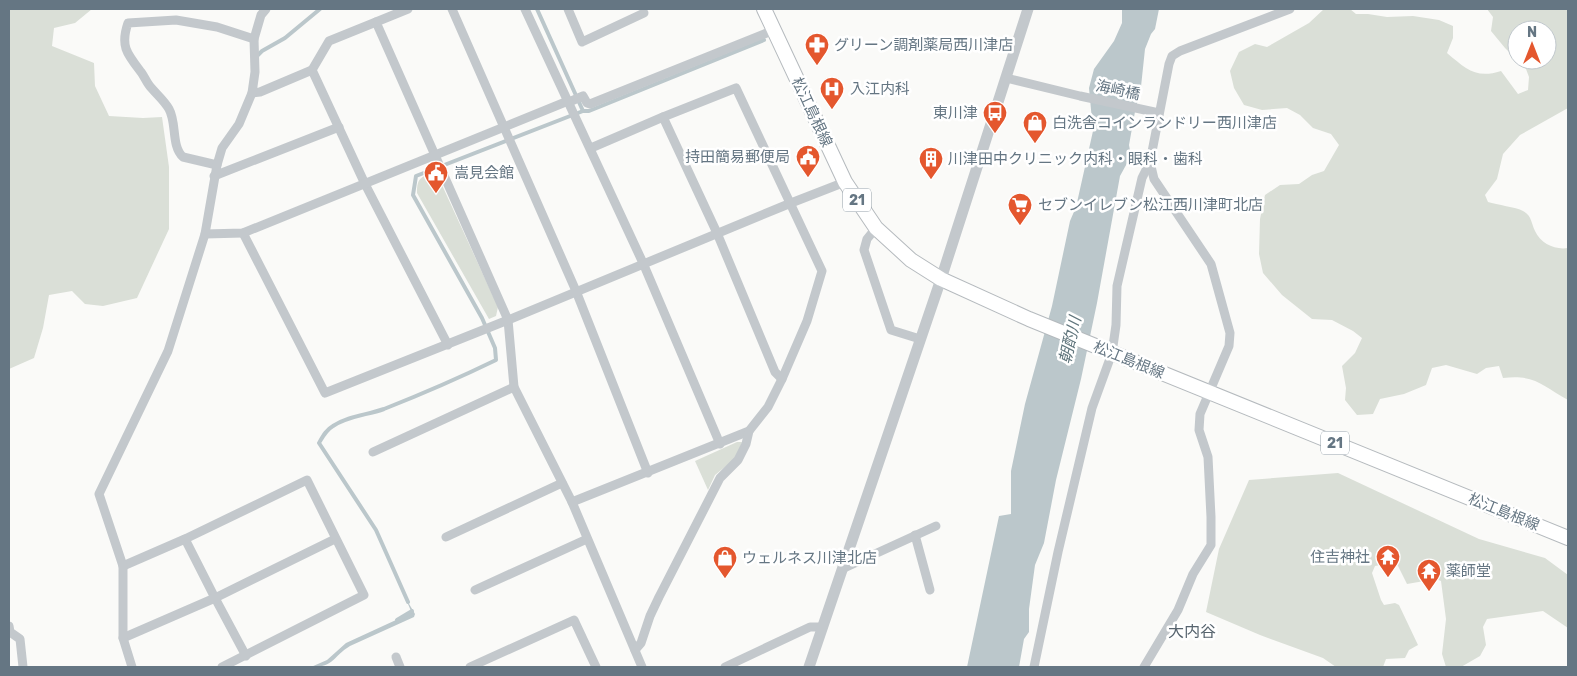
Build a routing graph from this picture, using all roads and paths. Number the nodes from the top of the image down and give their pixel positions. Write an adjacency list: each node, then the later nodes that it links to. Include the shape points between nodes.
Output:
1 (266, 9): 13 (street)
2 (408, 9): 11 (street)
3 (452, 9): 21 (street)
4 (525, 9): 17 (street)
5 (568, 9): 10 (street, via 582,42)
6 (654, 9): 10 (street)
7 (764, 9): 12 (main road, 松江島根線 / 21)
8 (1028, 9): 15 (street)
9 (1290, 9): 18 (street, via 1172,56)
10 (643, 11)
11 (376, 22): 14 (street, via 329,41); 24 (street)
12 (774, 30): 17 (street, via 590,104 583,96); 27 (main road, 松江島根線 / 21)
13 (254, 39): 16 (street); 25 (street, via 217,27 176,20 128,23 125,31 125,50 169,108 180,154)
14 (312, 70): 16 (street); 20 (street)
15 (1006, 78): 18 (street, 海崎橋); 35 (street)
16 (252, 93): 25 (street, via 239,124 222,148)
17 (573, 102): 21 (street); 22 (street)
18 (1154, 112): 23 (street)
19 (664, 118): 22 (street); 29 (street, via 736,88); 32 (street)
20 (339, 127): 26 (street); 28 (street)
21 (508, 135): 24 (street); 36 (street)
22 (591, 148): 34 (street)
23 (1150, 162): 40 (street, via 1142,178 1117,286 1116,325); 43 (street, via 1154,179 1211,264 1230,333 1229,346)
24 (438, 163): 28 (street); 37 (street)
25 (217, 165): 26 (street)
26 (214, 176): 33 (street)
27 (845, 182): 29 (street); 30 (main road, 松江島根線 / 21)
28 (366, 184): 31 (street); 39 (street)
29 (791, 203): 32 (street); 41 (street, via 822,271 807,321)
30 (876, 228): 35 (main road, 松江島根線 / 21, via 911,260); 38 (street, via 866,239 864,250 892,330)
31 (243, 233): 33 (street); 39 (street, via 326,393)
32 (717, 233): 34 (street); 41 (street, via 775,372)
33 (205, 234): 57 (street, via 168,351 99,494)
34 (643, 263): 36 (street); 45 (street)
35 (941, 279): 38 (street); 40 (main road, 松江島根線 / 21)
36 (576, 292): 37 (street); 47 (street)
37 (508, 320): 39 (street); 42 (street)
38 (920, 339): 58 (street)
39 (448, 345)
40 (1106, 351): 43 (main road, 松江島根線 / 21); 77 (street)
41 (782, 379): 44 (street, via 768,407)
42 (514, 387): 46 (street); 48 (street)
43 (1209, 392): 53 (main road, 松江島根線 / 21); 78 (street, via 1200,414 1199,430 1208,457 1211,545)
44 (750, 431): 45 (street); 65 (street, via 738,460 720,478)
45 (720, 444): 47 (street)
46 (373, 452)
47 (648, 473): 49 (street)
48 (562, 483): 49 (street); 52 (street)
49 (572, 502): 56 (street)
50 (936, 526): 51 (street)
51 (915, 535): 58 (street); 60 (street)
52 (446, 537)
53 (1568, 538)
54 (185, 539): 55 (street, via 307,480); 57 (street); 61 (street)
55 (335, 539): 61 (street); 66 (street, via 364,596)
56 (587, 539): 59 (street); 65 (street)
57 (123, 566): 64 (street)
58 (842, 569): 62 (street)
59 (475, 590)
60 (930, 590)
61 (216, 598): 64 (street); 66 (street)
62 (823, 628): 75 (street, via 810,627); 76 (street)
63 (9, 630): 68 (street, via 20,639)
64 (123, 638): 69 (street)
65 (635, 650): 74 (street)
66 (246, 656): 70 (street)
67 (396, 657): 71 (street)
68 (23, 667)
69 (132, 667)
70 (222, 667)
71 (400, 667)
72 (470, 667): 73 (street, via 574,620)
73 (596, 667)
74 (642, 667)
75 (725, 667)
76 (809, 667)
77 (1034, 667)
78 (1144, 667)

